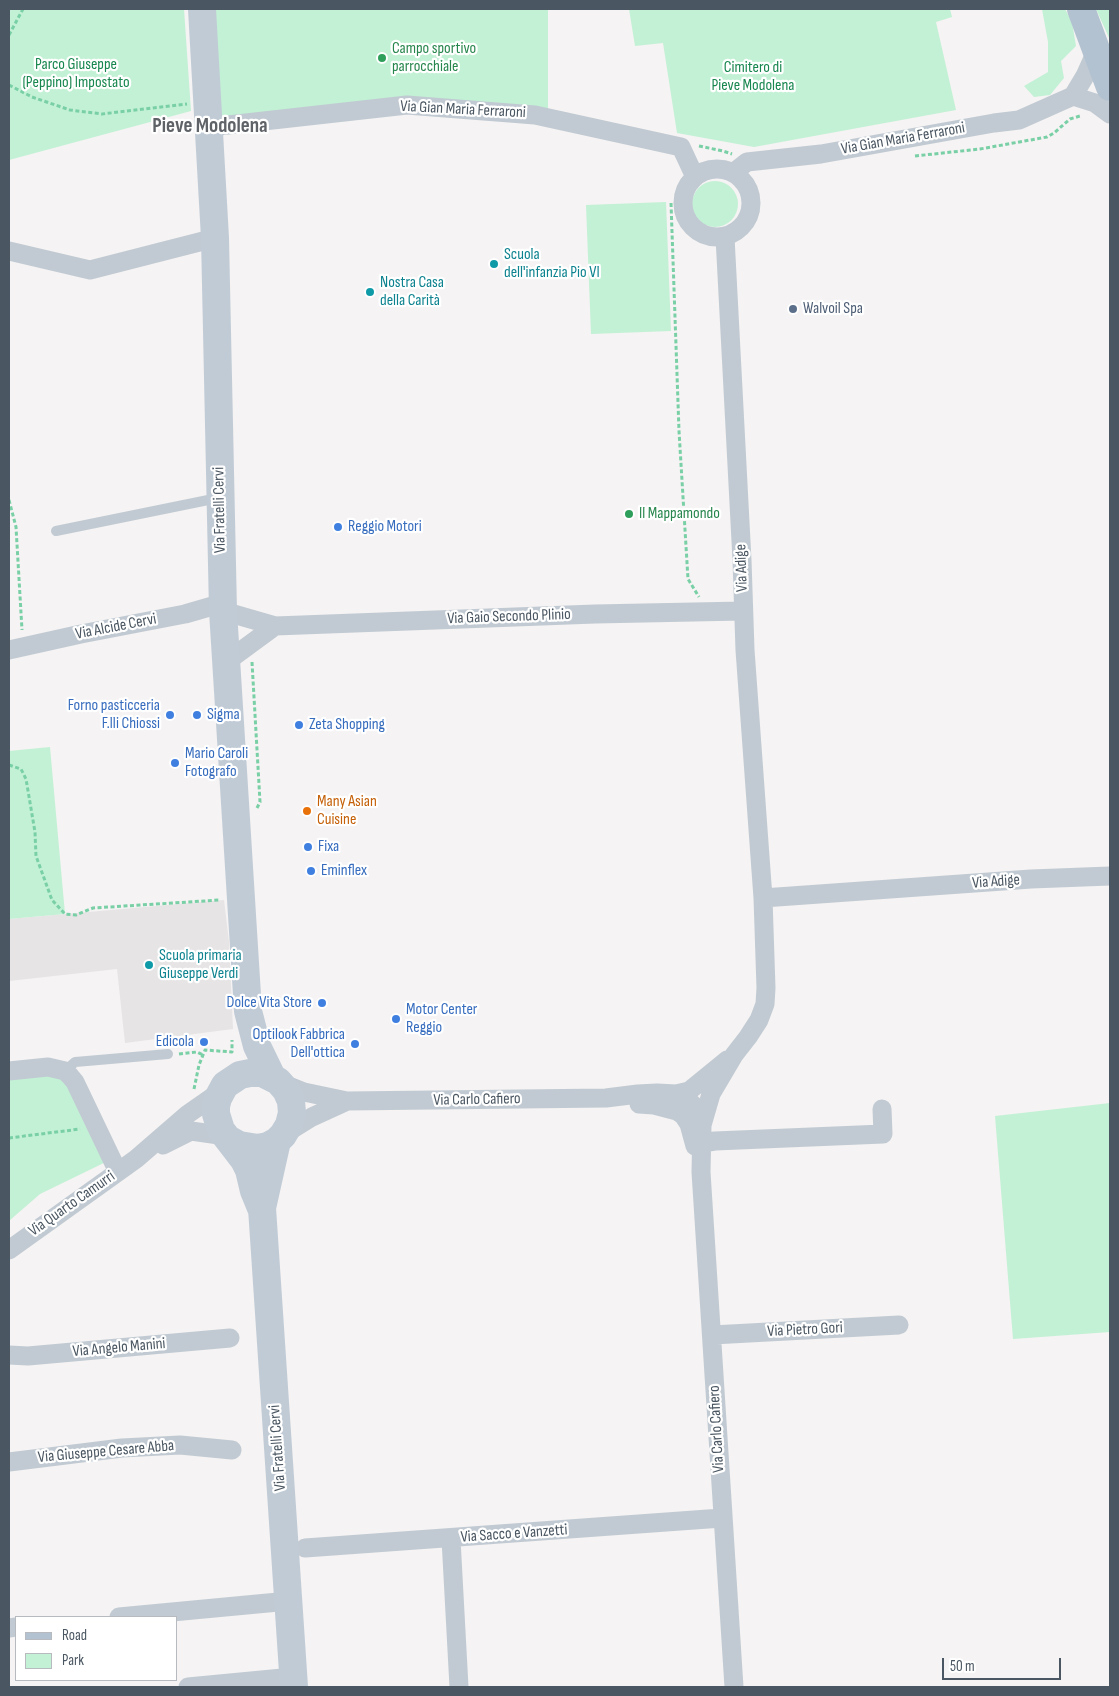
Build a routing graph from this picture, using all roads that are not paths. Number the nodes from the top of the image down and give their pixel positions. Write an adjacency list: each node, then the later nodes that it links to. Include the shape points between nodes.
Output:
1 (202, 9): 6 (main road, Via Fratelli Cervi)
2 (1081, 9): 3 (main road)
3 (1097, 49): 4 (main road); 5 (street)
4 (1110, 87)
5 (1073, 96): 7 (street, via 1095,103); 8 (street, Via Gian Maria Ferraroni, via 1019,120 821,154 747,162)
6 (209, 114): 9 (street, Via Gian Maria Ferraroni, via 407,104 535,115 681,147); 11 (main road, Via Fratelli Cervi)
7 (1110, 114)
8 (733, 173): 9 (street, via 713,169); 10 (street, via 748,188 751,208 743,226)
9 (695, 177): 10 (street, via 684,194 687,218 696,230 705,235)
10 (725, 236): 16 (street, Via Adige)
11 (215, 238): 12 (street, via 90,270); 13 (main road, Via Fratelli Cervi)
12 (9, 250)
13 (219, 498): 14 (lane); 15 (main road, Via Fratelli Cervi)
14 (56, 531)
15 (223, 608): 17 (street, Via Gaio Secondo Plinio); 18 (street, Via Alcide Cervi); 19 (main road, Via Fratelli Cervi)
16 (743, 611): 17 (street, Via Gaio Secondo Plinio); 21 (street, Via Adige)
17 (275, 626): 19 (street)
18 (16, 649)
19 (226, 662): 22 (main road, Via Fratelli Cervi)
20 (1110, 876): 21 (street, Via Adige)
21 (763, 898): 24 (street, Via Adige, via 765,1004 759,1020)
22 (248, 1011): 27 (main road, Via Fratelli Cervi, via 257,1046); 28 (main road, Via Fratelli Cervi, via 240,1048)
23 (168, 1054): 26 (lane, via 87,1060 75,1062)
24 (734, 1054): 29 (street, Via Adige, via 689,1091); 33 (street, Via Adige, via 711,1094)
25 (9, 1071): 26 (street, via 48,1067)
26 (65, 1071): 37 (street, via 76,1082)
27 (275, 1079): 28 (main road, via 262,1073 250,1073 240,1075); 31 (street, Via Carlo Cafiero, via 304,1092); 35 (main road, Via Fratelli Cervi, via 288,1096 292,1113)
28 (226, 1086): 34 (main road, Via Fratelli Cervi, via 218,1098 216,1114 221,1130); 36 (street, Via Quarto Camurri)
29 (676, 1094): 30 (street, Via Carlo Cafiero); 33 (street, Via Carlo Cafiero, via 694,1106)
30 (606, 1098): 31 (street, Via Carlo Cafiero); 38 (street, Via Carlo Cafiero, via 670,1108 683,1115 689,1124)
31 (347, 1102): 35 (street, Via Carlo Cafiero, via 312,1116)
32 (882, 1109): 33 (street, via 882,1134 715,1141)
33 (702, 1134): 38 (street, Via Carlo Cafiero)
34 (228, 1138): 35 (main road, via 248,1148 268,1146); 36 (street, Via Quarto Camurri, via 191,1132); 39 (main road, Via Fratelli Cervi, via 249,1170)
35 (280, 1138): 39 (main road, Via Fratelli Cervi)
36 (136, 1159): 37 (street, Via Quarto Camurri)
37 (118, 1172): 40 (street, Via Quarto Camurri)
38 (701, 1172): 42 (street, Via Carlo Cafiero)
39 (262, 1208): 50 (main road, Via Fratelli Cervi)
40 (9, 1250)
41 (899, 1325): 42 (street, Via Pietro Gori)
42 (712, 1335): 47 (street, Via Carlo Cafiero)
43 (230, 1338): 44 (street, Via Angelo Manini)
44 (9, 1355)
45 (232, 1450): 46 (street, Via Giuseppe Cesare Abba, via 180,1445 122,1448)
46 (9, 1462)
47 (722, 1518): 48 (street, Via Sacco e Vanzetti); 55 (street, Via Carlo Cafiero)
48 (451, 1539): 49 (street, Via Sacco e Vanzetti); 54 (street)
49 (305, 1548)
50 (289, 1601): 51 (street); 52 (main road, Via Fratelli Cervi)
51 (130, 1616)
52 (293, 1682): 53 (street)
53 (188, 1687)
54 (459, 1687)
55 (734, 1687)

